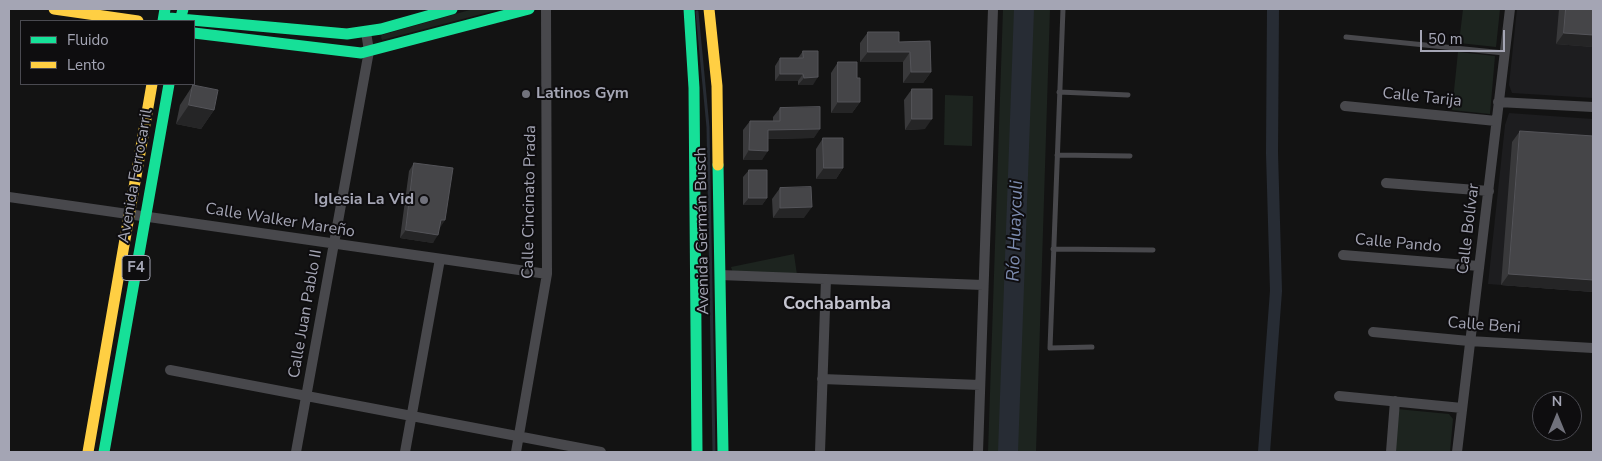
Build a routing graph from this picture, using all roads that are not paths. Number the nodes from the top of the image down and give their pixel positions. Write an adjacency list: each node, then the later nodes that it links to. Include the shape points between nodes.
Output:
1 (54, 9): 12 (main road)
2 (452, 9): 13 (main road)
3 (529, 9): 16 (main road)
4 (546, 9): 39 (street, Calle Cincinato Prada)
5 (689, 9): 62 (main road, Avenida Germán Busch, via 694,88)
6 (709, 9): 40 (main road, Avenida Germán Busch, via 717,86)
7 (993, 9): 42 (street)
8 (1063, 9): 20 (lane)
9 (1510, 9): 17 (street, Calle Bolívar)
10 (181, 16): 11 (main road); 13 (main road, via 347,34)
11 (162, 17)
12 (131, 20)
13 (366, 32): 16 (street, Calle Juan Pablo II)
14 (195, 33): 16 (main road, via 352,52)
15 (1346, 37): 17 (lane)
16 (369, 51): 33 (street, Calle Juan Pablo II)
17 (1506, 53): 22 (street, Calle Bolívar)
18 (152, 85): 31 (main road, Avenida Ferrocarril / F4)
19 (169, 85): 32 (main road, Avenida Ferrocarril / F4)
20 (1058, 92): 21 (lane); 26 (lane)
21 (1128, 95)
22 (1498, 102): 24 (street); 25 (street, Calle Bolívar)
23 (1345, 106): 25 (street, Calle Tarija)
24 (1593, 107)
25 (1496, 121): 29 (street, Calle Bolívar)
26 (1057, 155): 27 (lane); 34 (lane)
27 (1130, 156)
28 (1386, 183): 29 (street)
29 (1489, 191): 38 (street, Calle Bolívar)
30 (9, 197): 31 (street, Calle Walker Mareño)
31 (130, 213): 32 (street, Calle Walker Mareño); 56 (main road, Avenida Ferrocarril / F4)
32 (145, 216): 33 (street, Calle Walker Mareño); 57 (main road, Avenida Ferrocarril / F4)
33 (334, 245): 37 (street, Calle Walker Mareño); 50 (street, Calle Juan Pablo II)
34 (1053, 249): 35 (lane); 45 (lane, via 1050,348)
35 (1153, 250)
36 (1343, 255): 38 (street, Calle Pando)
37 (440, 259): 39 (street, Calle Walker Mareño); 54 (street)
38 (1479, 266): 44 (street, Calle Bolívar)
39 (547, 274): 55 (street, Calle Cincinato Prada)
40 (720, 275): 41 (street); 63 (main road, Avenida Germán Busch)
41 (826, 279): 42 (street); 48 (street)
42 (983, 284): 49 (street)
43 (1373, 332): 44 (street, Calle Beni)
44 (1469, 341): 46 (street, Calle Beni); 53 (street, Calle Bolívar)
45 (1092, 347)
46 (1593, 348)
47 (170, 370): 50 (street)
48 (822, 379): 49 (street); 64 (street)
49 (980, 386): 65 (street)
50 (307, 396): 54 (street); 58 (street, Calle Juan Pablo II)
51 (1339, 396): 52 (street)
52 (1395, 402): 53 (street); 66 (street)
53 (1462, 408): 67 (street, Calle Bolívar)
54 (412, 416): 55 (street); 59 (street)
55 (519, 436): 60 (street, Calle Cincinato Prada); 61 (street)
56 (88, 452)
57 (104, 452)
58 (296, 452)
59 (405, 452)
60 (516, 452)
61 (601, 452)
62 (697, 452)
63 (723, 452)
64 (820, 452)
65 (978, 452)
66 (1391, 452)
67 (1457, 452)

